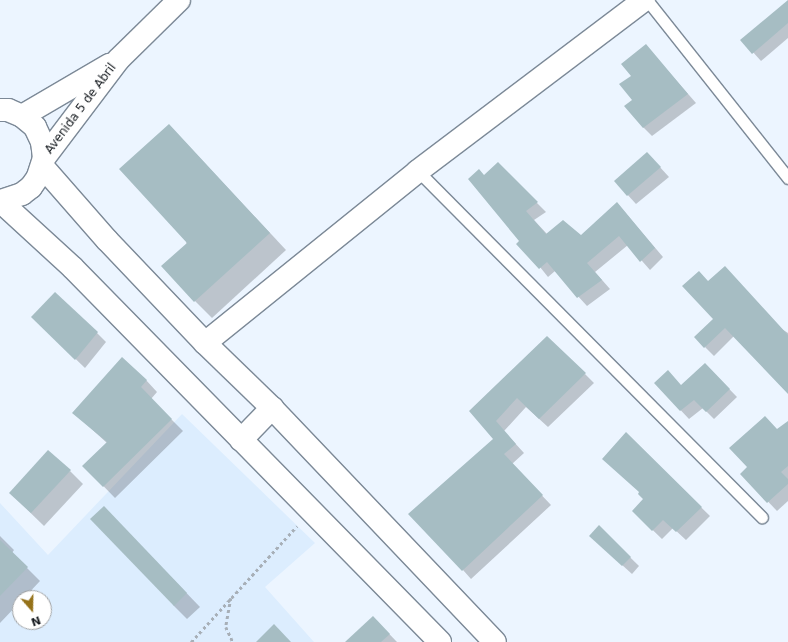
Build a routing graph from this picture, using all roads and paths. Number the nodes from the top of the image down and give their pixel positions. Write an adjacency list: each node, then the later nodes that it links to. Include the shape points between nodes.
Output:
1 (179, 0): 3 (main road, Avenida 5 de Abril)
2 (646, 0): 7 (main road); 8 (lane)
3 (119, 59): 5 (main road, Avenida 5 de Abril); 6 (main road, Avenida 5 de Abril)
4 (0, 110): 5 (main road, via 8,110)
5 (22, 116): 6 (main road, via 37,132 42,142)
6 (43, 162): 9 (main road, Avenida 5 de Abril, via 38,177 26,190 11,199); 10 (main road, via 107,240)
7 (418, 171): 10 (main road); 14 (lane)
8 (788, 178)
9 (0, 201): 12 (main road, via 73,268)
10 (205, 343): 11 (main road)
11 (272, 408): 12 (main road); 19 (main road)
12 (241, 440): 13 (main road)
13 (311, 511): 15 (path); 18 (main road)
14 (762, 517)
15 (231, 598): 16 (path); 17 (path, via 226,627)
16 (191, 642)
17 (233, 642)
18 (440, 642)
19 (495, 642)

